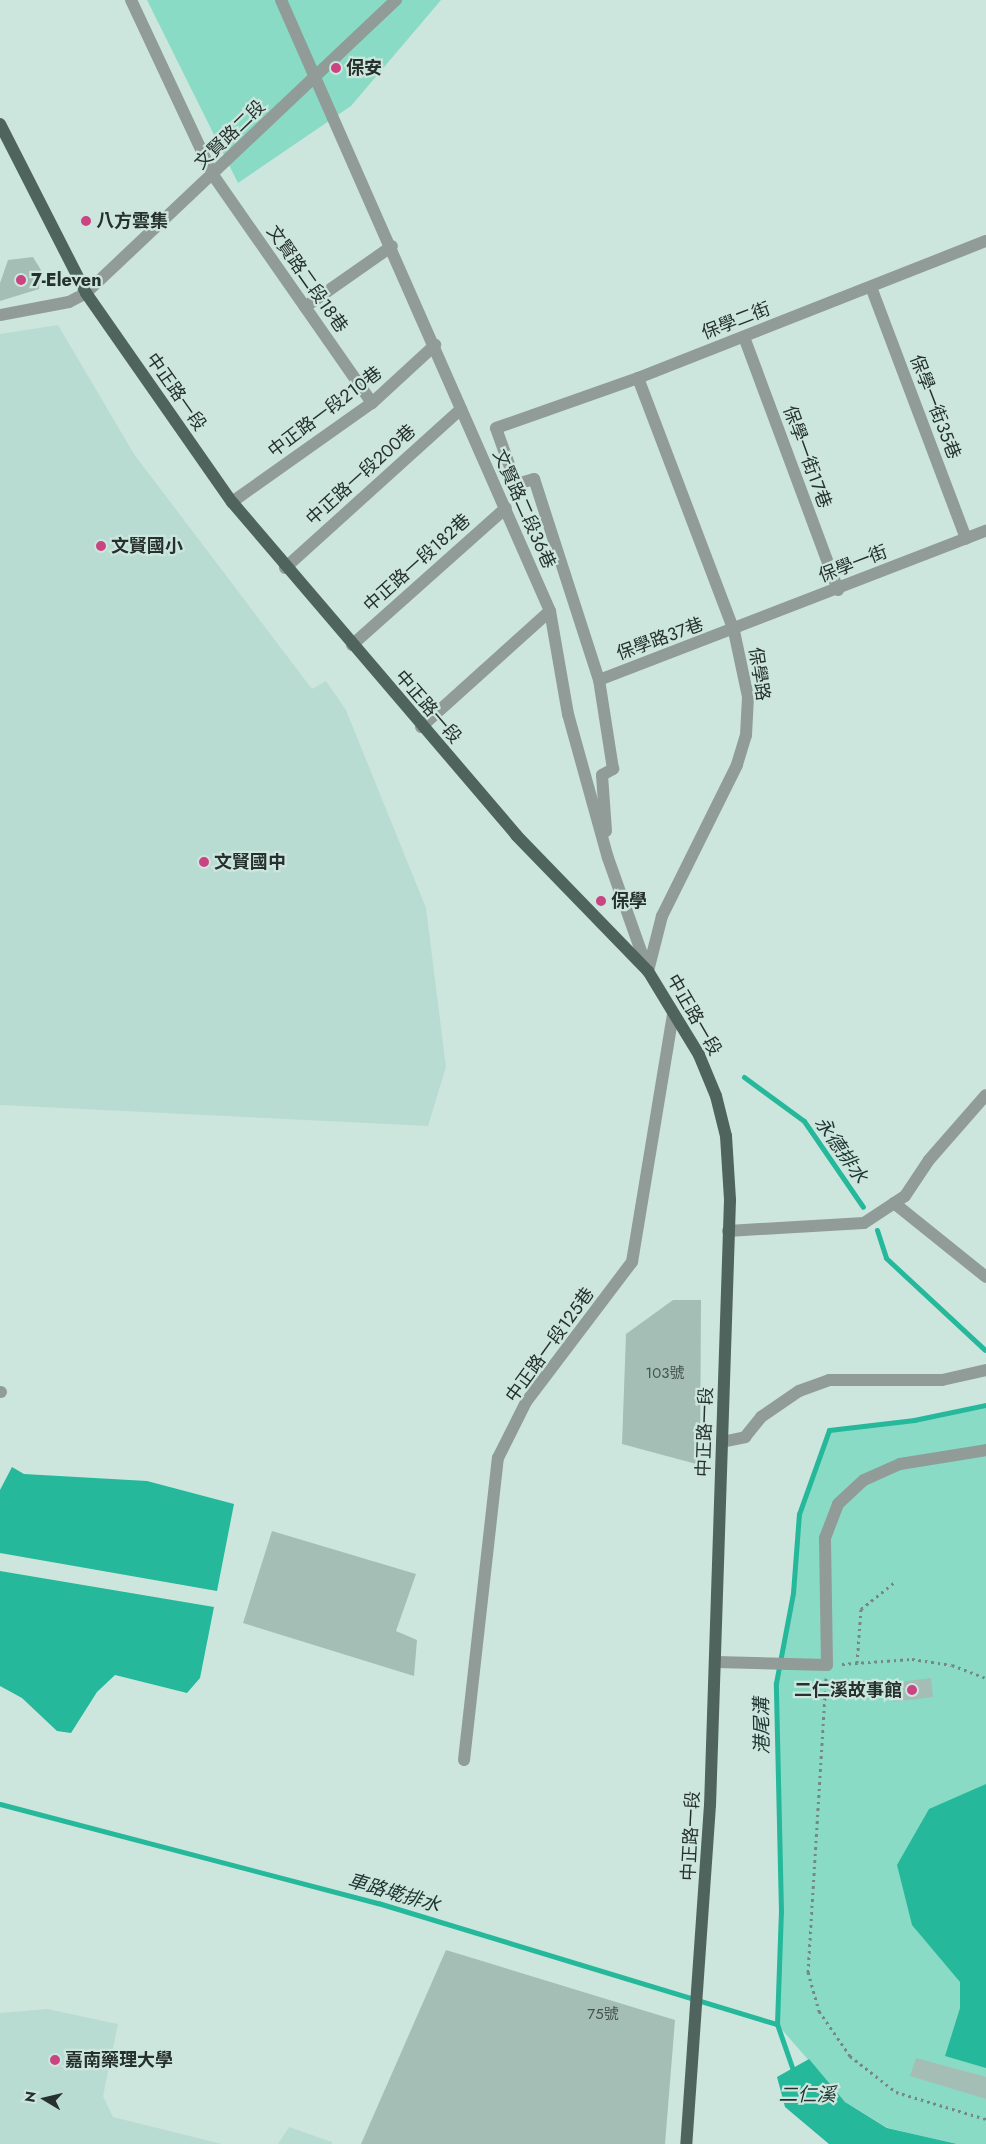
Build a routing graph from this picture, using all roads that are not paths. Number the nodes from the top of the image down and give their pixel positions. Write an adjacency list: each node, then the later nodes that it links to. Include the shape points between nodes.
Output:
1 (131, 0): 6 (street, 文賢路二段18巷)
2 (281, 0): 4 (street, 文賢路二段36巷)
3 (396, 0): 4 (street, 文賢路二段)
4 (314, 79): 6 (street, 文賢路二段); 8 (street, 文賢路二段36巷)
5 (0, 124): 10 (main road, 中正路一段)
6 (213, 176): 10 (street, 文賢路二段); 11 (street, 文賢路二段18巷)
7 (986, 241): 9 (street, 保學二街)
8 (392, 246): 11 (street); 14 (street, 文賢路二段36巷)
9 (871, 287): 13 (street, 保學二街); 21 (street, 保學一街35巷)
10 (86, 293): 12 (street, 文賢路二段, via 69,302); 18 (main road, 中正路一段)
11 (305, 307): 16 (street, 文賢路二段18巷)
12 (0, 315)
13 (744, 337): 15 (street, 保學二街); 23 (street, 保學一街17巷)
14 (435, 346): 16 (street, 中正路一段210巷); 17 (street, 文賢路二段36巷)
15 (638, 378): 25 (street, 保學路); 27 (street, 保學二街, via 496,428 516,484 534,478)
16 (372, 403): 18 (street, 中正路一段210巷)
17 (461, 409): 19 (street, 文賢路二段36巷); 22 (street, 中正路一段200巷)
18 (232, 502): 22 (main road, 中正路一段)
19 (506, 508): 24 (street, 文賢路二段36巷); 26 (street, 中正路一段182巷)
20 (986, 531): 21 (street, 保學一街)
21 (966, 539): 23 (street, 保學一街)
22 (285, 568): 26 (main road, 中正路一段)
23 (838, 590): 25 (street, 保學一街)
24 (550, 611): 28 (street); 29 (street, 文賢路二段36巷, via 568,714)
25 (734, 630): 27 (street, 保學路37巷); 30 (street, 保學路, via 748,697 746,735 726,793 662,916)
26 (352, 645): 28 (main road, 中正路一段)
27 (599, 680): 29 (street, via 613,769 602,775)
28 (421, 727): 30 (main road, 中正路一段, via 516,835)
29 (608, 858): 30 (street, 文賢路二段36巷)
30 (648, 971): 31 (main road, 中正路一段)
31 (673, 1014): 34 (main road, 中正路一段, via 711,1079 722,1116 730,1179); 40 (street, 中正路一段125巷, via 632,1262 526,1402 498,1458)
32 (986, 1095): 33 (street, via 929,1160 905,1196)
33 (894, 1204): 34 (street, via 864,1223); 35 (street)
34 (728, 1231): 37 (main road, 中正路一段)
35 (986, 1276)
36 (986, 1370): 37 (street, via 942,1380 829,1380 799,1390 761,1417 745,1437)
37 (722, 1442): 39 (main road, 中正路一段)
38 (986, 1450): 39 (street, via 900,1464 864,1480 838,1504 825,1538 821,1665)
39 (716, 1662): 41 (main road, 中正路一段, via 700,1968)
40 (464, 1760)
41 (686, 2144)

